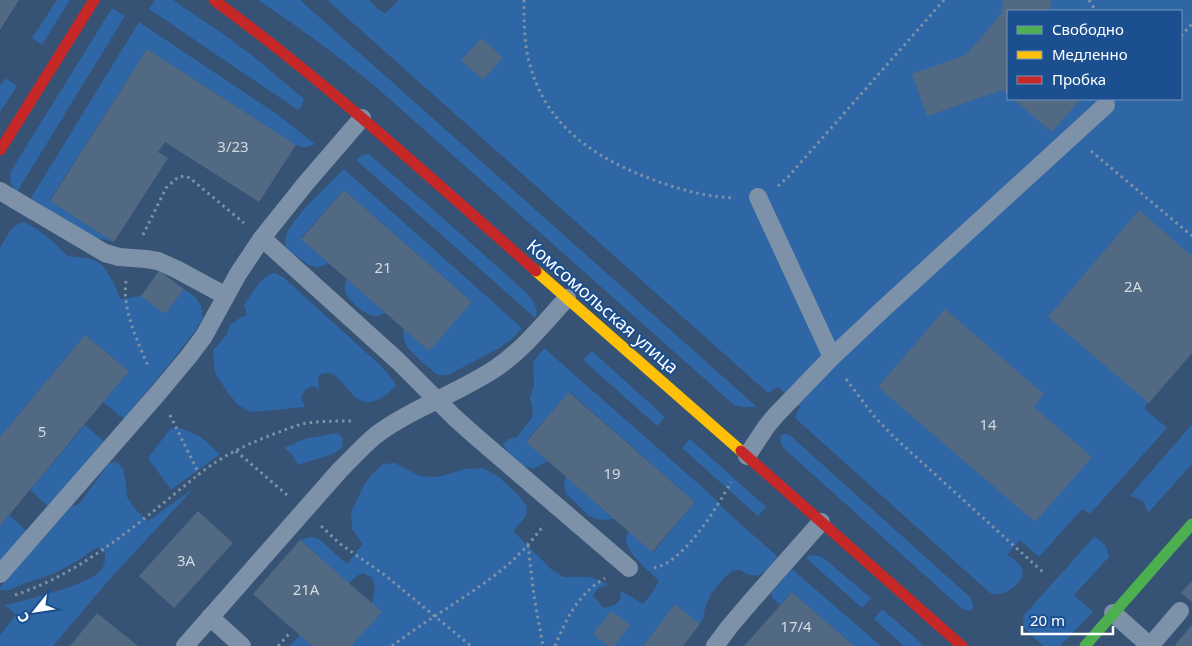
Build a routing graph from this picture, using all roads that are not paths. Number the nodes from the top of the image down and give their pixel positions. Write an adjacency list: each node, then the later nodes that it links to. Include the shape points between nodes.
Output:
1 (94, 0): 5 (street)
2 (214, 0): 4 (street, Комсомольская улица)
3 (1106, 105): 11 (lane)
4 (362, 118): 8 (lane); 10 (street, Комсомольская улица)
5 (0, 150)
6 (0, 191): 9 (lane, via 105,253 158,261)
7 (758, 197): 11 (lane)
8 (262, 238): 9 (lane); 12 (lane)
9 (226, 296): 17 (lane, via 204,336 160,392)
10 (567, 298): 12 (lane, via 510,358); 13 (street, Комсомольская улица)
11 (832, 357): 13 (lane, via 776,415)
12 (438, 401): 16 (lane); 20 (lane, via 392,425 361,448)
13 (747, 456): 14 (street, Комсомольская улица)
14 (821, 522): 23 (lane); 24 (street, Комсомольская улица)
15 (1192, 524): 19 (street)
16 (629, 568)
17 (0, 574)
18 (1180, 611): 26 (lane)
19 (1113, 614): 25 (street); 26 (lane)
20 (210, 617): 21 (lane); 22 (lane)
21 (185, 646)
22 (242, 646)
23 (715, 646)
24 (962, 646)
25 (1085, 646)
26 (1150, 646)

